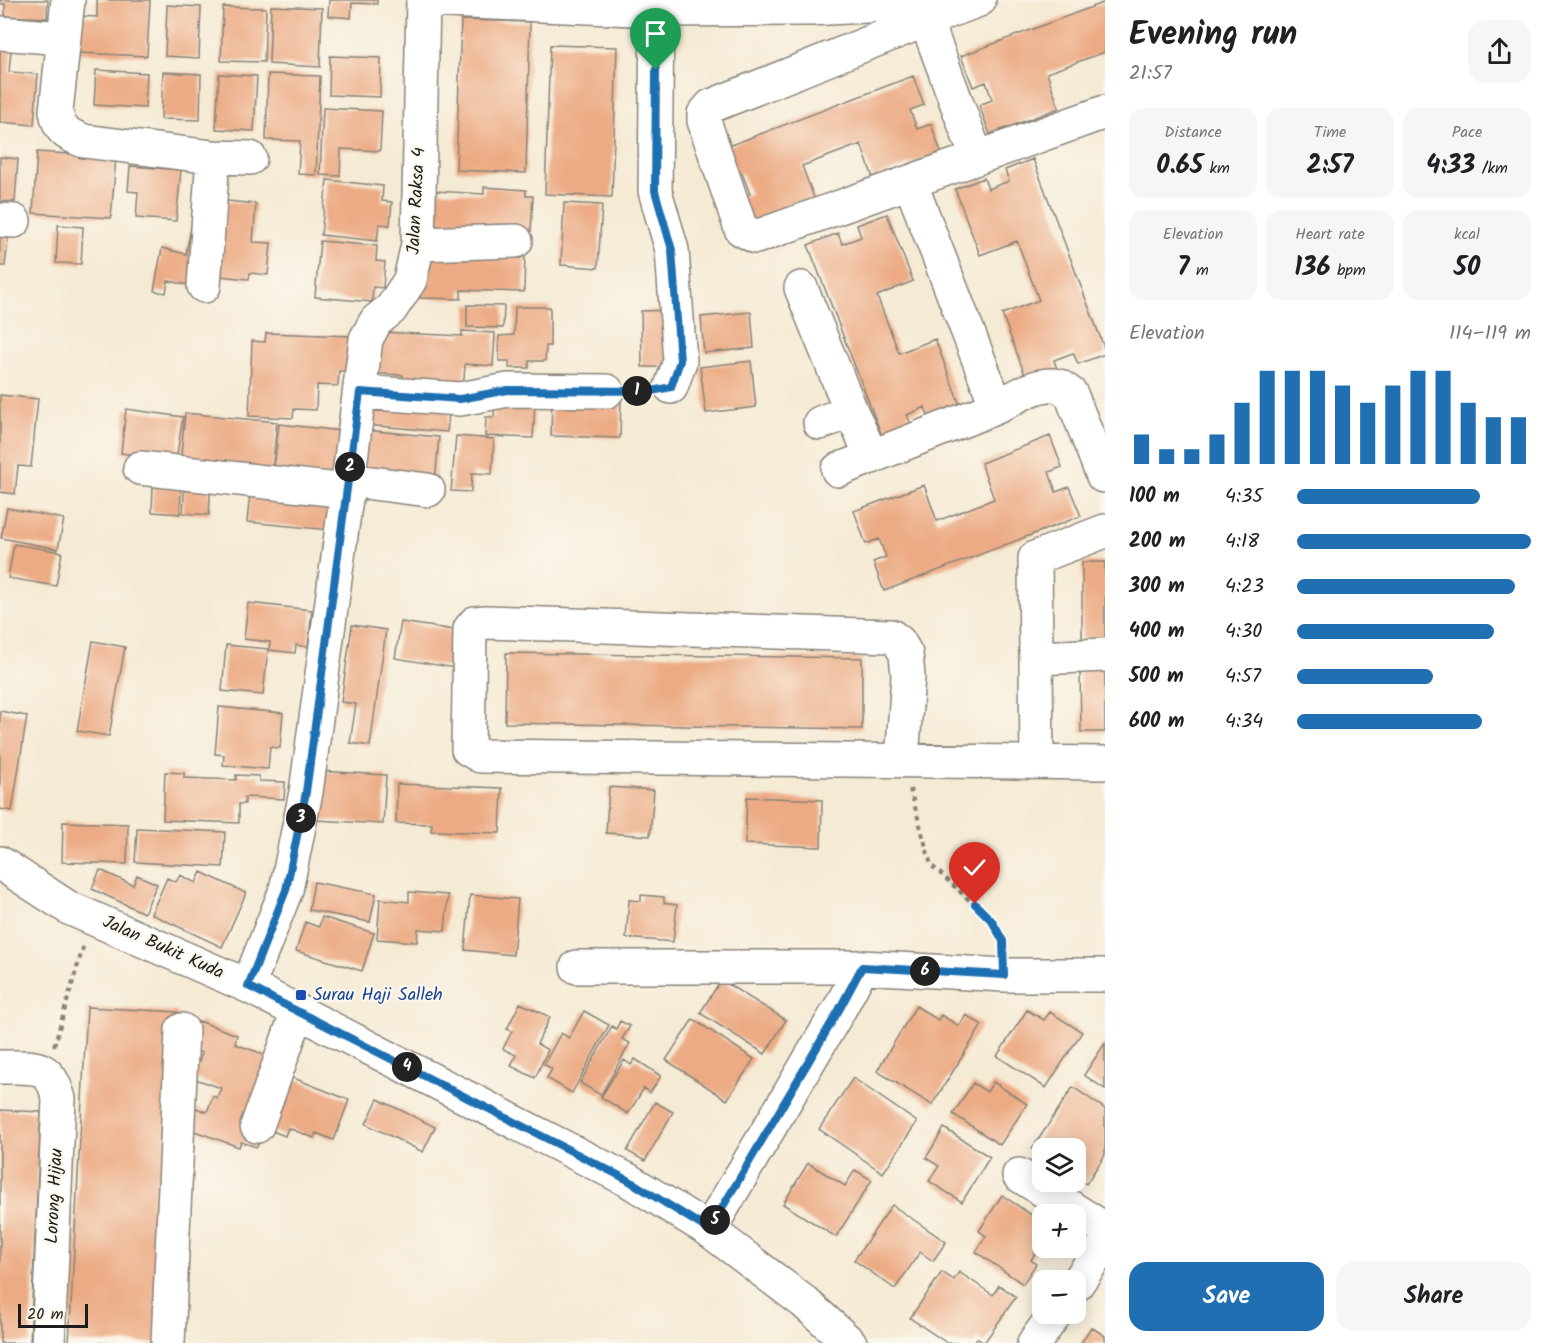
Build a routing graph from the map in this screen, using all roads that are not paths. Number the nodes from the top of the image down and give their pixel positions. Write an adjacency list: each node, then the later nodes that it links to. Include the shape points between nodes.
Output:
1 (68, 0): 8 (street)
2 (423, 0): 5 (street); 15 (street, Jalan Raksa 4)
3 (979, 0): 6 (street)
4 (889, 2): 5 (street, via 810,9)
5 (657, 10): 18 (street, via 655,191 672,250 680,361)
6 (924, 10): 12 (street); 13 (street, via 711,106 704,114 741,229 756,237)
7 (0, 33): 8 (street)
8 (63, 38): 10 (street, via 56,111 58,123 67,134 84,141)
9 (1105, 112): 12 (street)
10 (213, 156): 11 (street); 16 (street)
11 (250, 158)
12 (977, 158): 13 (street)
13 (910, 182): 21 (street)
14 (516, 241): 15 (street)
15 (418, 243): 20 (street, Jalan Raksa 4, via 410,280 366,339)
16 (204, 286)
17 (801, 288): 22 (street)
18 (671, 387)
19 (607, 391): 20 (street, via 508,390 460,399)
20 (360, 392): 28 (street, Jalan Raksa 4)
21 (997, 407): 24 (street); 27 (street, via 1038,387 1061,387 1071,394)
22 (851, 411): 23 (street); 24 (street)
23 (820, 423)
24 (872, 457): 26 (street)
25 (140, 468): 28 (street)
26 (838, 470)
27 (1104, 476)
28 (348, 486): 29 (street); 40 (street, Jalan Raksa 4, via 306,792 286,890)
29 (428, 490)
30 (1105, 531): 32 (street, via 1035,558)
31 (1105, 655): 32 (street)
32 (1036, 658): 34 (street)
33 (902, 760): 33 (street, via 480,756 468,749 470,629 475,623 486,622 891,636 906,654 908,676); 34 (street)
34 (1037, 762): 35 (street)
35 (1105, 763)
36 (0, 863): 40 (street, Jalan Bukit Kuda, via 69,908)
37 (577, 967): 38 (street)
38 (862, 967): 39 (street, via 1004,975); 47 (street)
39 (1105, 975)
40 (248, 986): 41 (street, Jalan Bukit Kuda)
41 (298, 1011): 44 (street); 47 (street, Jalan Bukit Kuda, via 628,1180)
42 (182, 1030): 52 (street)
43 (25, 1069): 51 (street, Lorong Hijau, via 55,1083 59,1099)
44 (257, 1126)
45 (1019, 1175): 46 (street)
46 (1105, 1229)
47 (709, 1230): 53 (street, Jalan Bukit Kuda, via 804,1302)
48 (1105, 1243): 49 (street)
49 (1086, 1271)
50 (1048, 1324): 54 (street)
51 (48, 1343)
52 (168, 1343)
53 (850, 1343)
54 (1034, 1343)

